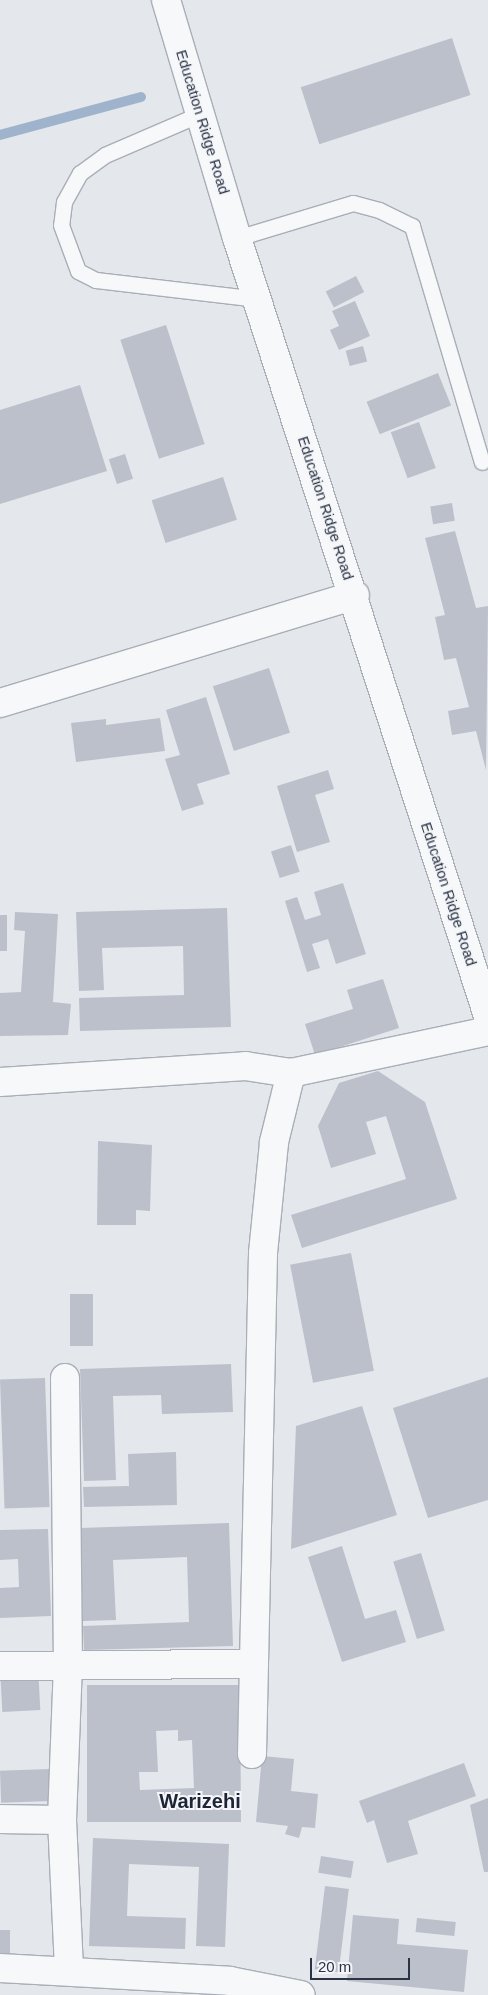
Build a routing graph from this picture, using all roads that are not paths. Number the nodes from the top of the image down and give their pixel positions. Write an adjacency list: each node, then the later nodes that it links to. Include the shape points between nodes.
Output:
1 (166, 0): 2 (street, Education Ridge Road)
2 (200, 114): 3 (street, Education Ridge Road); 4 (lane, via 105,155 80,173 64,202 61,225 78,271 96,280)
3 (238, 238): 4 (street, Education Ridge Road); 5 (lane, via 353,203 379,210 412,226)
4 (258, 299): 6 (street, Education Ridge Road)
5 (482, 462)
6 (355, 595): 7 (street); 8 (street, Education Ridge Road)
7 (0, 703)
8 (488, 1016)
9 (488, 1031): 10 (street)
10 (291, 1073): 11 (street, via 245,1066); 14 (street, via 274,1142 264,1253 255,1517)
11 (0, 1082)
12 (65, 1378): 13 (street)
13 (68, 1664): 14 (street); 15 (street); 18 (street)
14 (254, 1664): 16 (street)
15 (0, 1666)
16 (252, 1754)
17 (0, 1819): 18 (street)
18 (62, 1820): 20 (street)
19 (0, 1968): 20 (street)
20 (69, 1971): 21 (street, via 230,1981)
21 (301, 1995)

